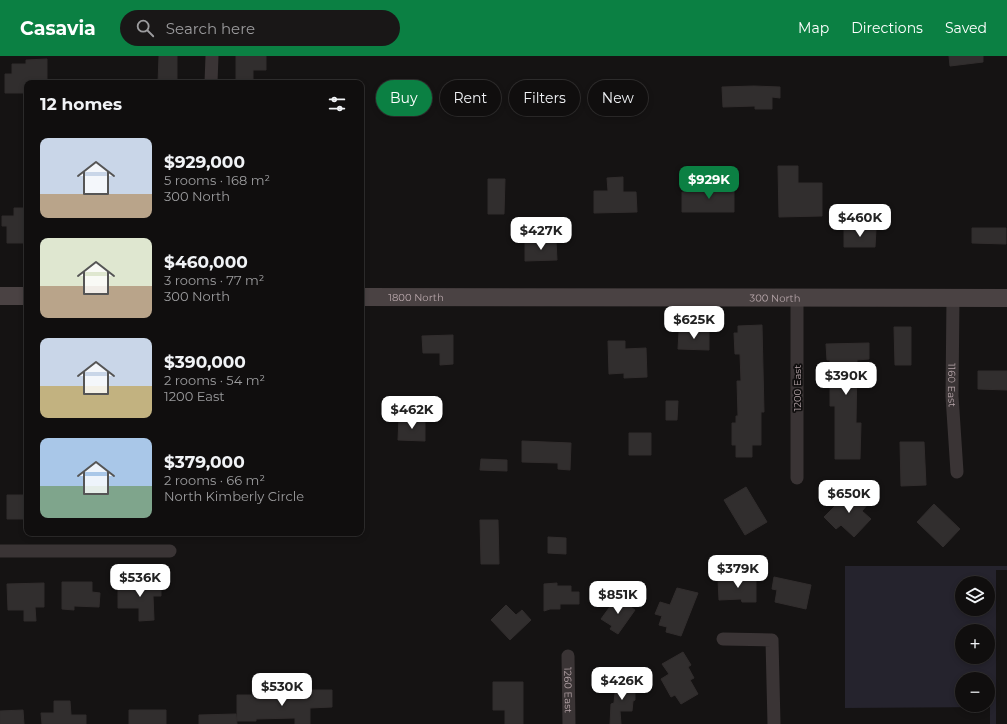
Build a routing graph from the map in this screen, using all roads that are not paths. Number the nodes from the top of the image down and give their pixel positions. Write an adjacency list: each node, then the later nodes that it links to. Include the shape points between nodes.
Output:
1 (212, 56): 2 (street)
2 (211, 80)
3 (0, 296): 4 (street)
4 (24, 296)
5 (364, 297): 8 (street, 1800 North)
6 (797, 297): 7 (street, 300 North); 8 (street, 300 North); 11 (street, 1200 East)
7 (953, 297): 9 (street, 300 North); 10 (street, 1160 East, via 952,396)
8 (471, 298)
9 (1007, 298)
10 (957, 472)
11 (797, 478)
12 (0, 551): 13 (street)
13 (170, 551)
14 (723, 639): 17 (street, via 772,640)
15 (568, 656): 16 (street, 1260 East)
16 (569, 724)
17 (774, 724)

